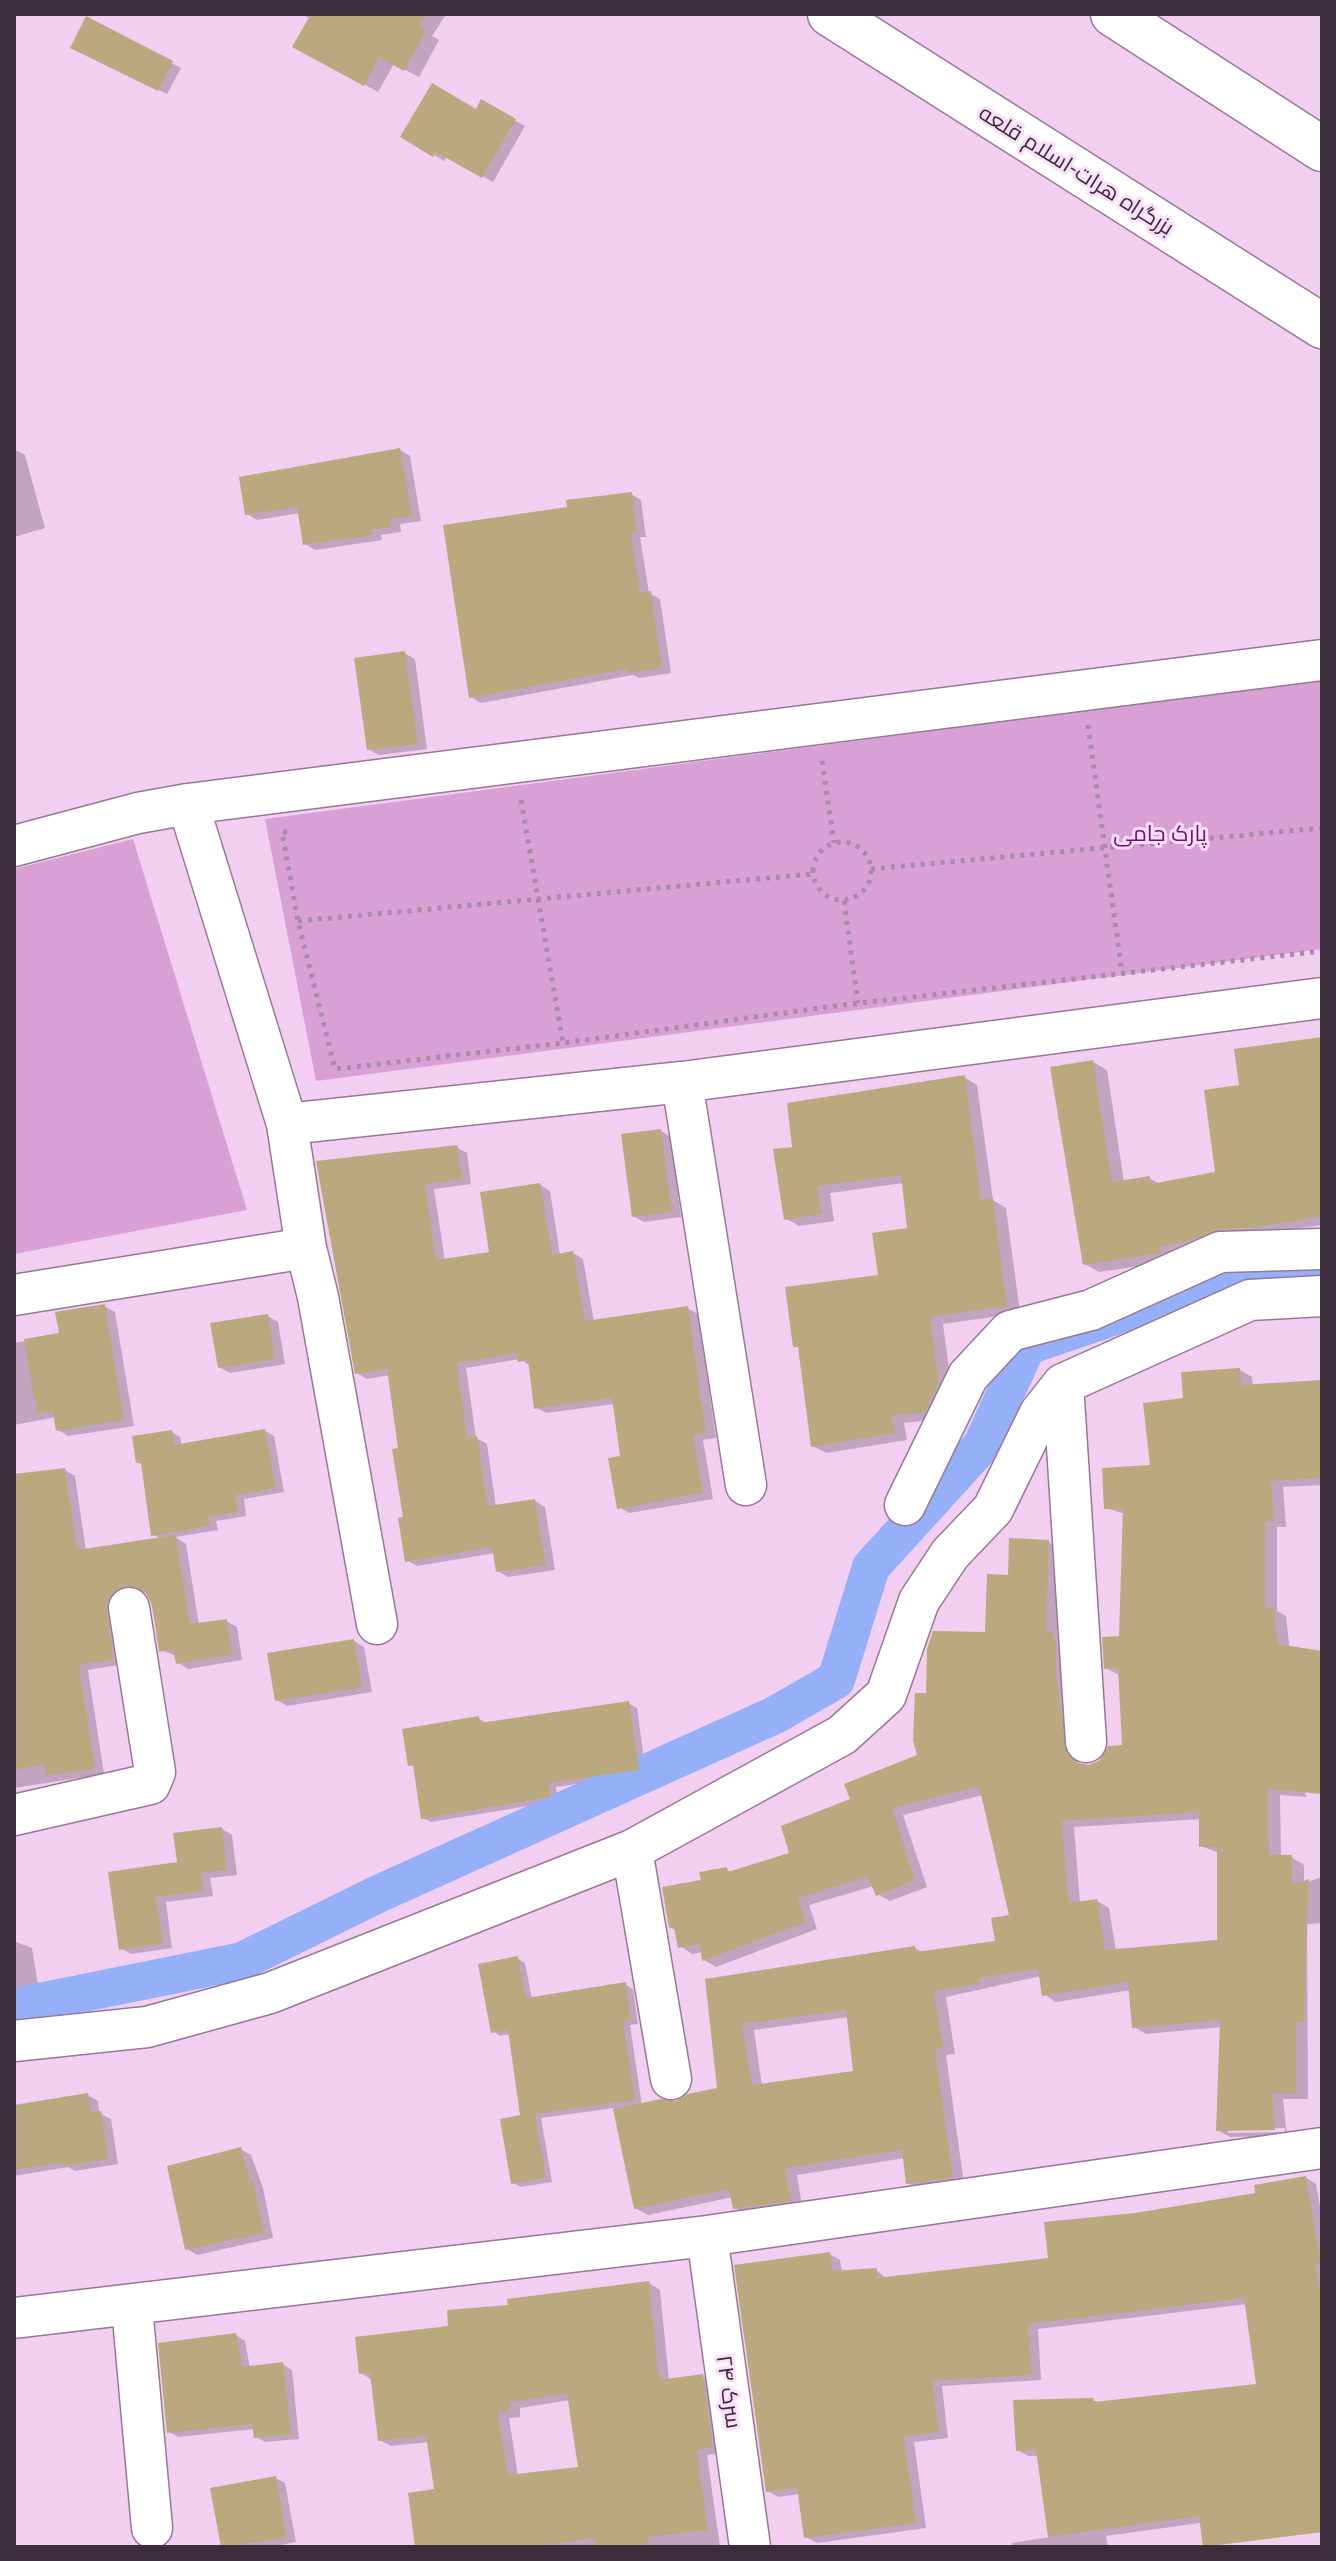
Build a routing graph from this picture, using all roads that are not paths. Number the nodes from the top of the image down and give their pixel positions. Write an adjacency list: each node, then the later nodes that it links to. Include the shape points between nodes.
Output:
1 (830, 14): 4 (highway, بزرگراه هرات-اسلام قلعه)
2 (1113, 14): 3 (highway)
3 (1322, 149)
4 (1322, 326)
5 (1322, 660): 6 (street)
6 (188, 804): 7 (street); 10 (street)
7 (14, 846)
8 (1322, 998): 9 (street)
9 (682, 1082): 10 (street); 16 (street)
10 (287, 1124): 11 (street)
11 (306, 1248): 13 (street); 19 (street)
12 (1322, 1249): 17 (street, via 1220,1252 1091,1310 1010,1331 968,1376)
13 (14, 1295)
14 (1322, 1296): 15 (street, via 1250,1300)
15 (1063, 1384): 20 (street); 22 (street, via 1040,1413 993,1509 950,1554 919,1601 886,1695 842,1735)
16 (746, 1485)
17 (905, 1505)
18 (129, 1608): 21 (street, via 155,1772 150,1784)
19 (377, 1624)
20 (1086, 1742)
21 (14, 1815)
22 (632, 1850): 23 (street, via 270,1993 147,2027); 24 (street)
23 (14, 2041)
24 (671, 2079)
25 (1322, 2148): 26 (street)
26 (707, 2236): 27 (street); 30 (street, سرک ۲۴)
27 (132, 2307): 28 (street); 29 (street)
28 (14, 2318)
29 (152, 2528)
30 (750, 2547)

